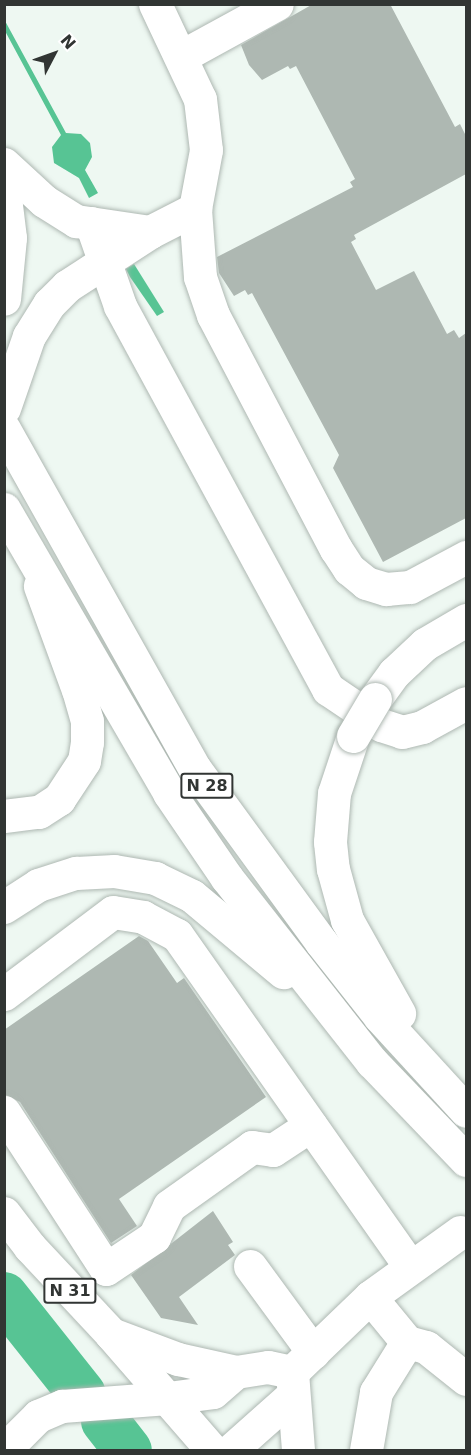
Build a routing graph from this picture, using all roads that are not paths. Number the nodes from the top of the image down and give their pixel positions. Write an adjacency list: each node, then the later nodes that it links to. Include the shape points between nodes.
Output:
1 (155, 4): 3 (main road)
2 (277, 4): 3 (main road)
3 (182, 56): 6 (main road, via 200,99 206,150)
4 (4, 164): 7 (main road, via 44,201 76,221)
5 (4, 189): 10 (main road, via 10,238)
6 (195, 209): 8 (main road); 15 (main road, via 200,277 213,315 349,569 366,583 386,589 410,587)
7 (91, 223): 8 (main road); 9 (main road)
8 (150, 232): 9 (main road)
9 (105, 265): 11 (main road, via 67,286 49,304 29,336); 17 (main road, via 120,306 327,689 381,725 402,732 422,727)
10 (4, 299)
11 (4, 408)
12 (11, 442): 22 (main road, N 28, via 195,769 321,942)
13 (4, 509): 14 (main road, N 28)
14 (26, 548): 18 (main road, via 78,690 87,721 87,742 84,761 59,799 39,812); 21 (main road, N 28, via 169,794 227,878)
15 (466, 556)
16 (466, 620): 22 (main road, bridge, via 425,644 394,673 375,699 353,736 336,783 330,819 338,895 359,945)
17 (466, 703)
18 (4, 816)
19 (4, 907): 21 (main road, via 38,885 76,873 114,871 155,878 192,896)
20 (4, 994): 25 (main road, via 113,912 142,918 177,935)
21 (325, 1006): 26 (main road, N 28, via 372,1062)
22 (442, 1087): 23 (main road, N 28)
23 (466, 1111)
24 (4, 1112): 25 (main road, via 106,1269 154,1237 169,1206 252,1147 273,1150)
25 (311, 1125): 31 (main road)
26 (466, 1160)
27 (4, 1213): 29 (main road, N 31)
28 (460, 1232): 31 (main road)
29 (17, 1244): 33 (main road, N 31)
30 (250, 1266): 36 (main road)
31 (410, 1266): 32 (main road)
32 (370, 1297): 34 (main road); 36 (main road)
33 (111, 1334): 35 (main road, via 142,1348); 38 (main road, N 31)
34 (407, 1342): 37 (main road, via 426,1347); 43 (main road, via 376,1392)
35 (236, 1372): 36 (main road, via 268,1367); 38 (main road, via 213,1392)
36 (299, 1373): 41 (main road); 42 (main road)
37 (466, 1379)
38 (168, 1398): 39 (main road, via 62,1406 38,1416); 40 (main road, N 31)
39 (4, 1450)
40 (212, 1450)
41 (231, 1450)
42 (298, 1450)
43 (366, 1450)

